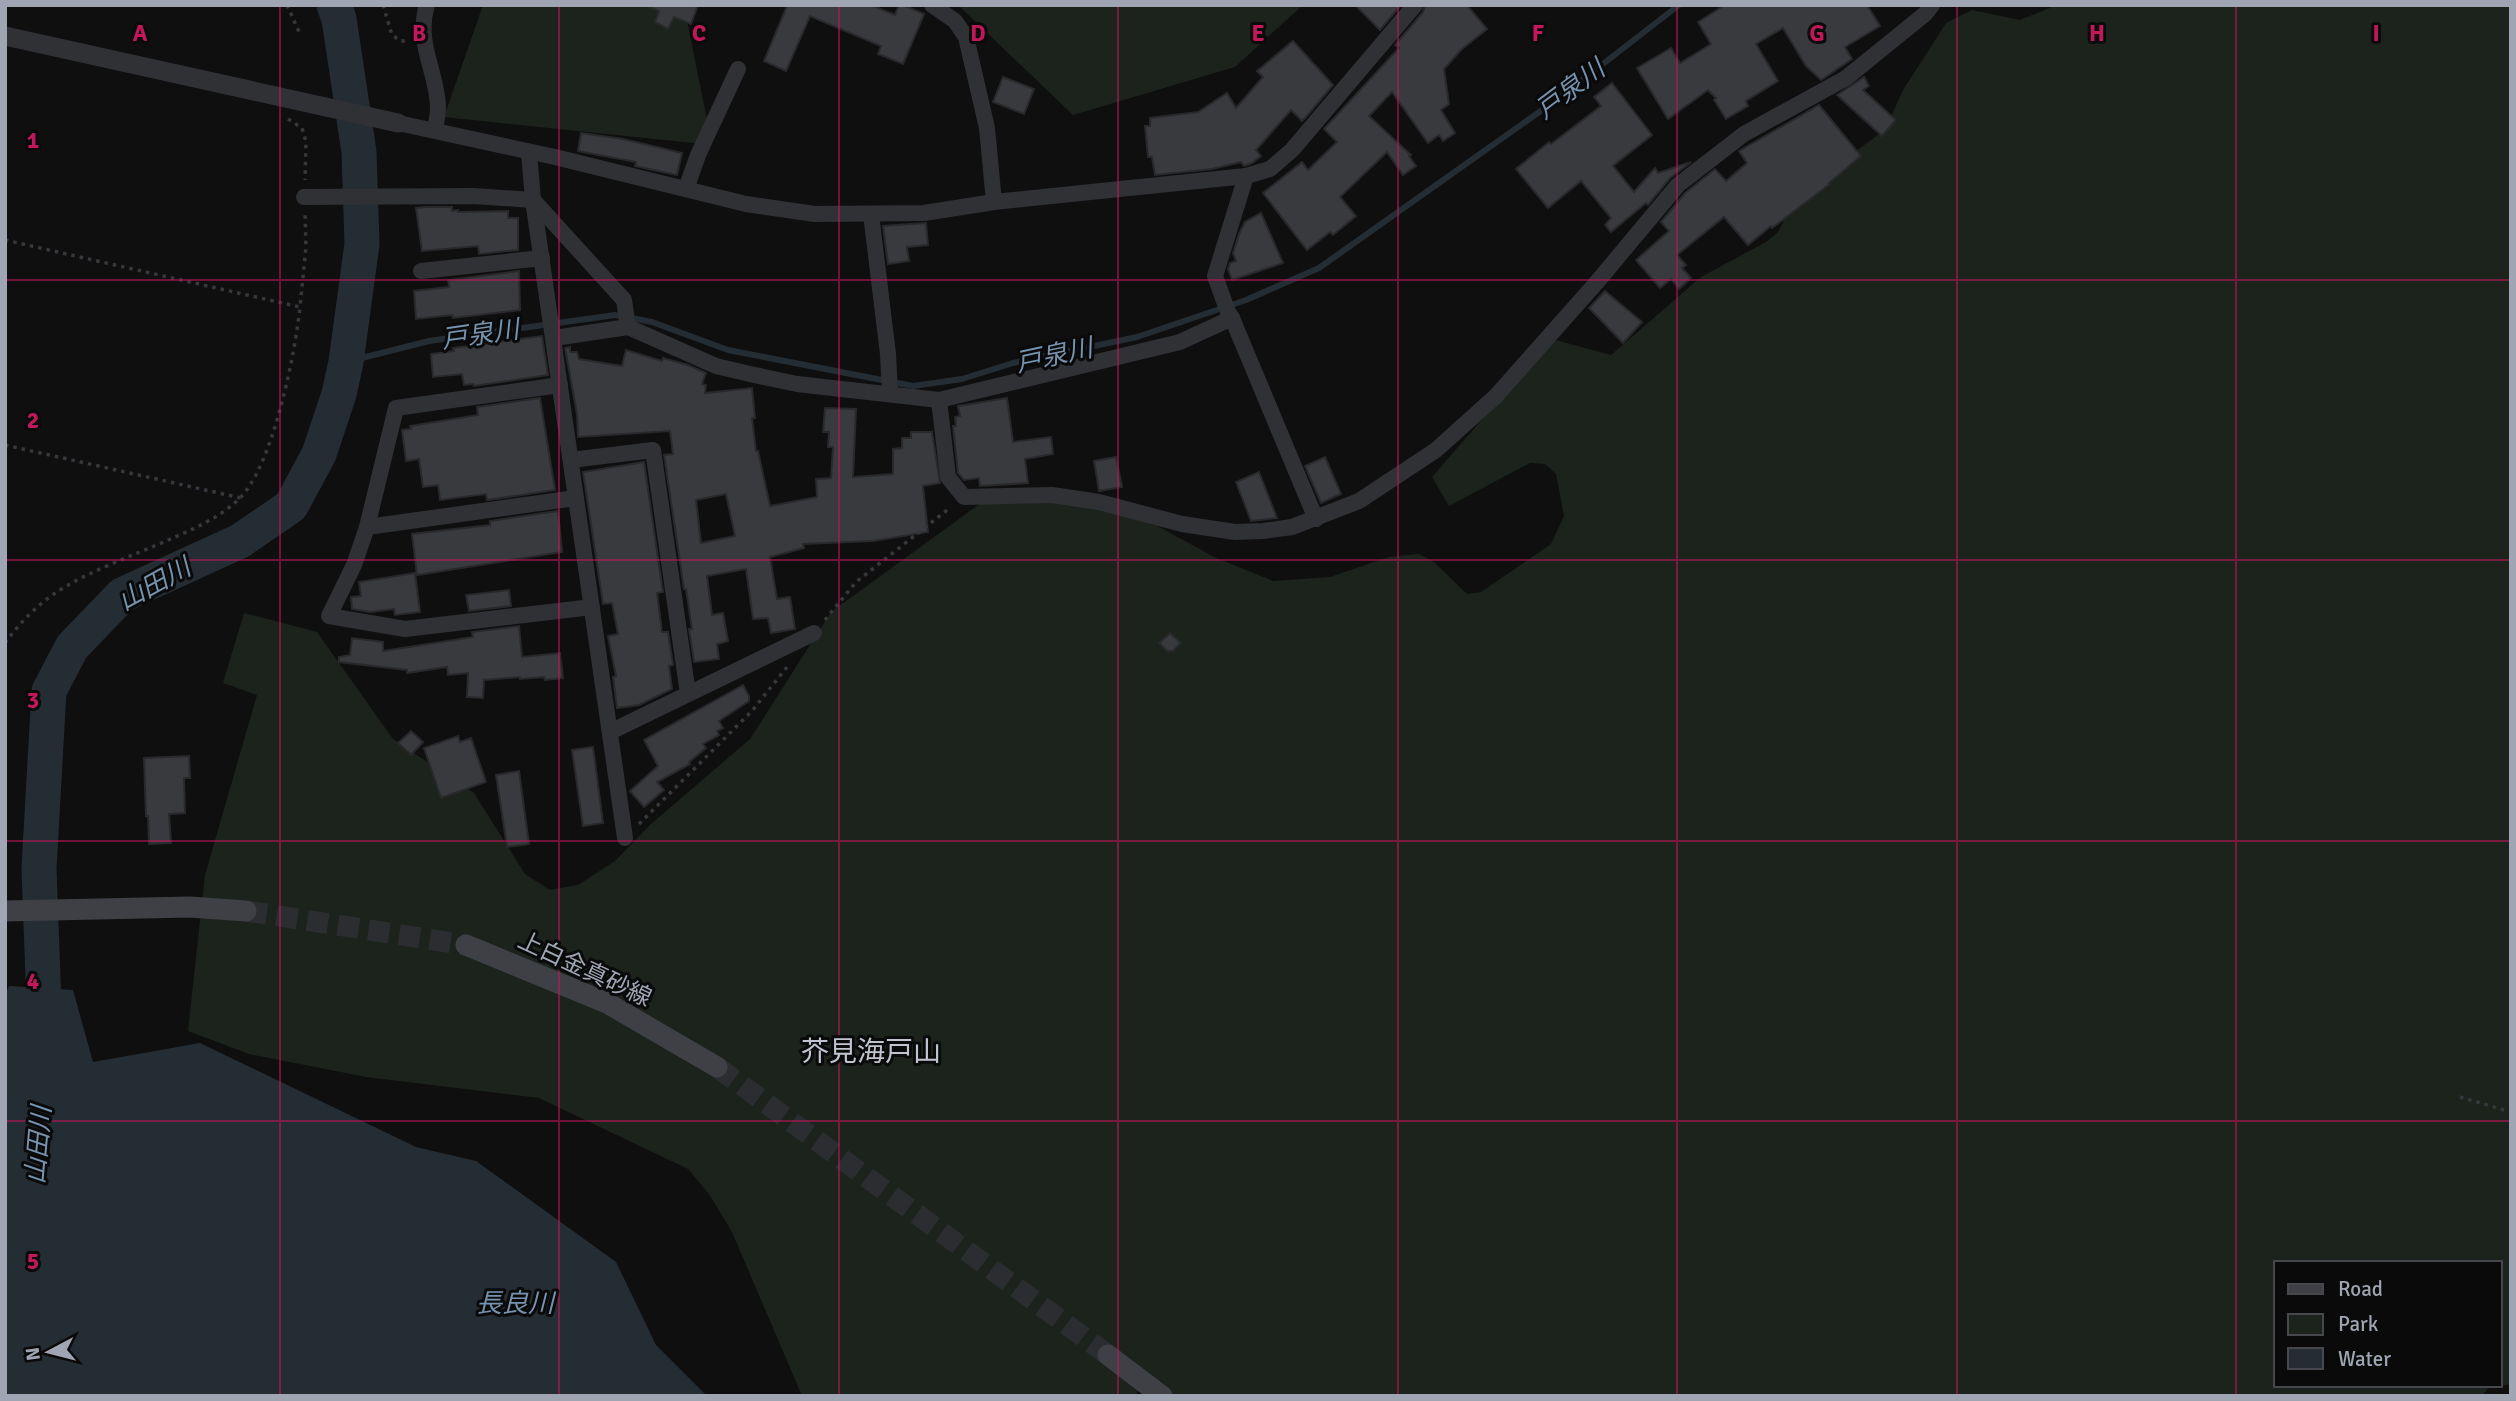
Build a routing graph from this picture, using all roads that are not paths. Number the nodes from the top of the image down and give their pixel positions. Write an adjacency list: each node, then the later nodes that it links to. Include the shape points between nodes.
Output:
1 (427, 5): 8 (street, via 424,42 438,107)
2 (932, 5): 14 (street, via 955,21 967,37 987,128)
3 (1415, 5): 10 (street, via 1292,150 1270,169)
4 (1932, 5): 26 (street, via 1846,78 1744,134 1678,185 1496,396 1436,450 1359,501)
5 (5, 36): 7 (street)
6 (737, 69): 11 (street)
7 (398, 123): 8 (street)
8 (435, 130): 9 (street)
9 (529, 152): 11 (street); 13 (street)
10 (1246, 177): 14 (street); 18 (street, via 1215,275)
11 (686, 189): 15 (street, via 814,215)
12 (304, 197): 13 (street)
13 (533, 200): 16 (street); 19 (street, via 624,300)
14 (994, 202): 15 (street, via 924,213)
15 (871, 214): 22 (street)
16 (542, 258): 17 (street); 20 (street)
17 (421, 271)
18 (1230, 315): 23 (street, via 1180,342); 26 (street)
19 (627, 325): 20 (street); 22 (street, via 716,366 797,383)
20 (552, 326): 21 (street)
21 (560, 385): 24 (street); 27 (street, via 397,408)
22 (890, 393): 23 (street)
23 (939, 400): 26 (street, via 948,477 964,497 1052,495 1236,532 1292,527)
24 (571, 460): 25 (street); 30 (street, via 653,450)
25 (576, 499): 27 (street); 28 (street)
26 (1316, 519)
27 (367, 527): 28 (street, via 329,617 405,629)
28 (592, 607): 31 (street)
29 (814, 632): 30 (street)
30 (688, 694): 31 (street)
31 (610, 732): 32 (street)
32 (625, 838)
33 (5, 911): 34 (main road, via 190,907)
34 (246, 911)
35 (466, 945): 36 (main road, 上白金真砂線, via 607,1003)
36 (716, 1067)
37 (1108, 1355): 38 (main road)
38 (1162, 1396)

